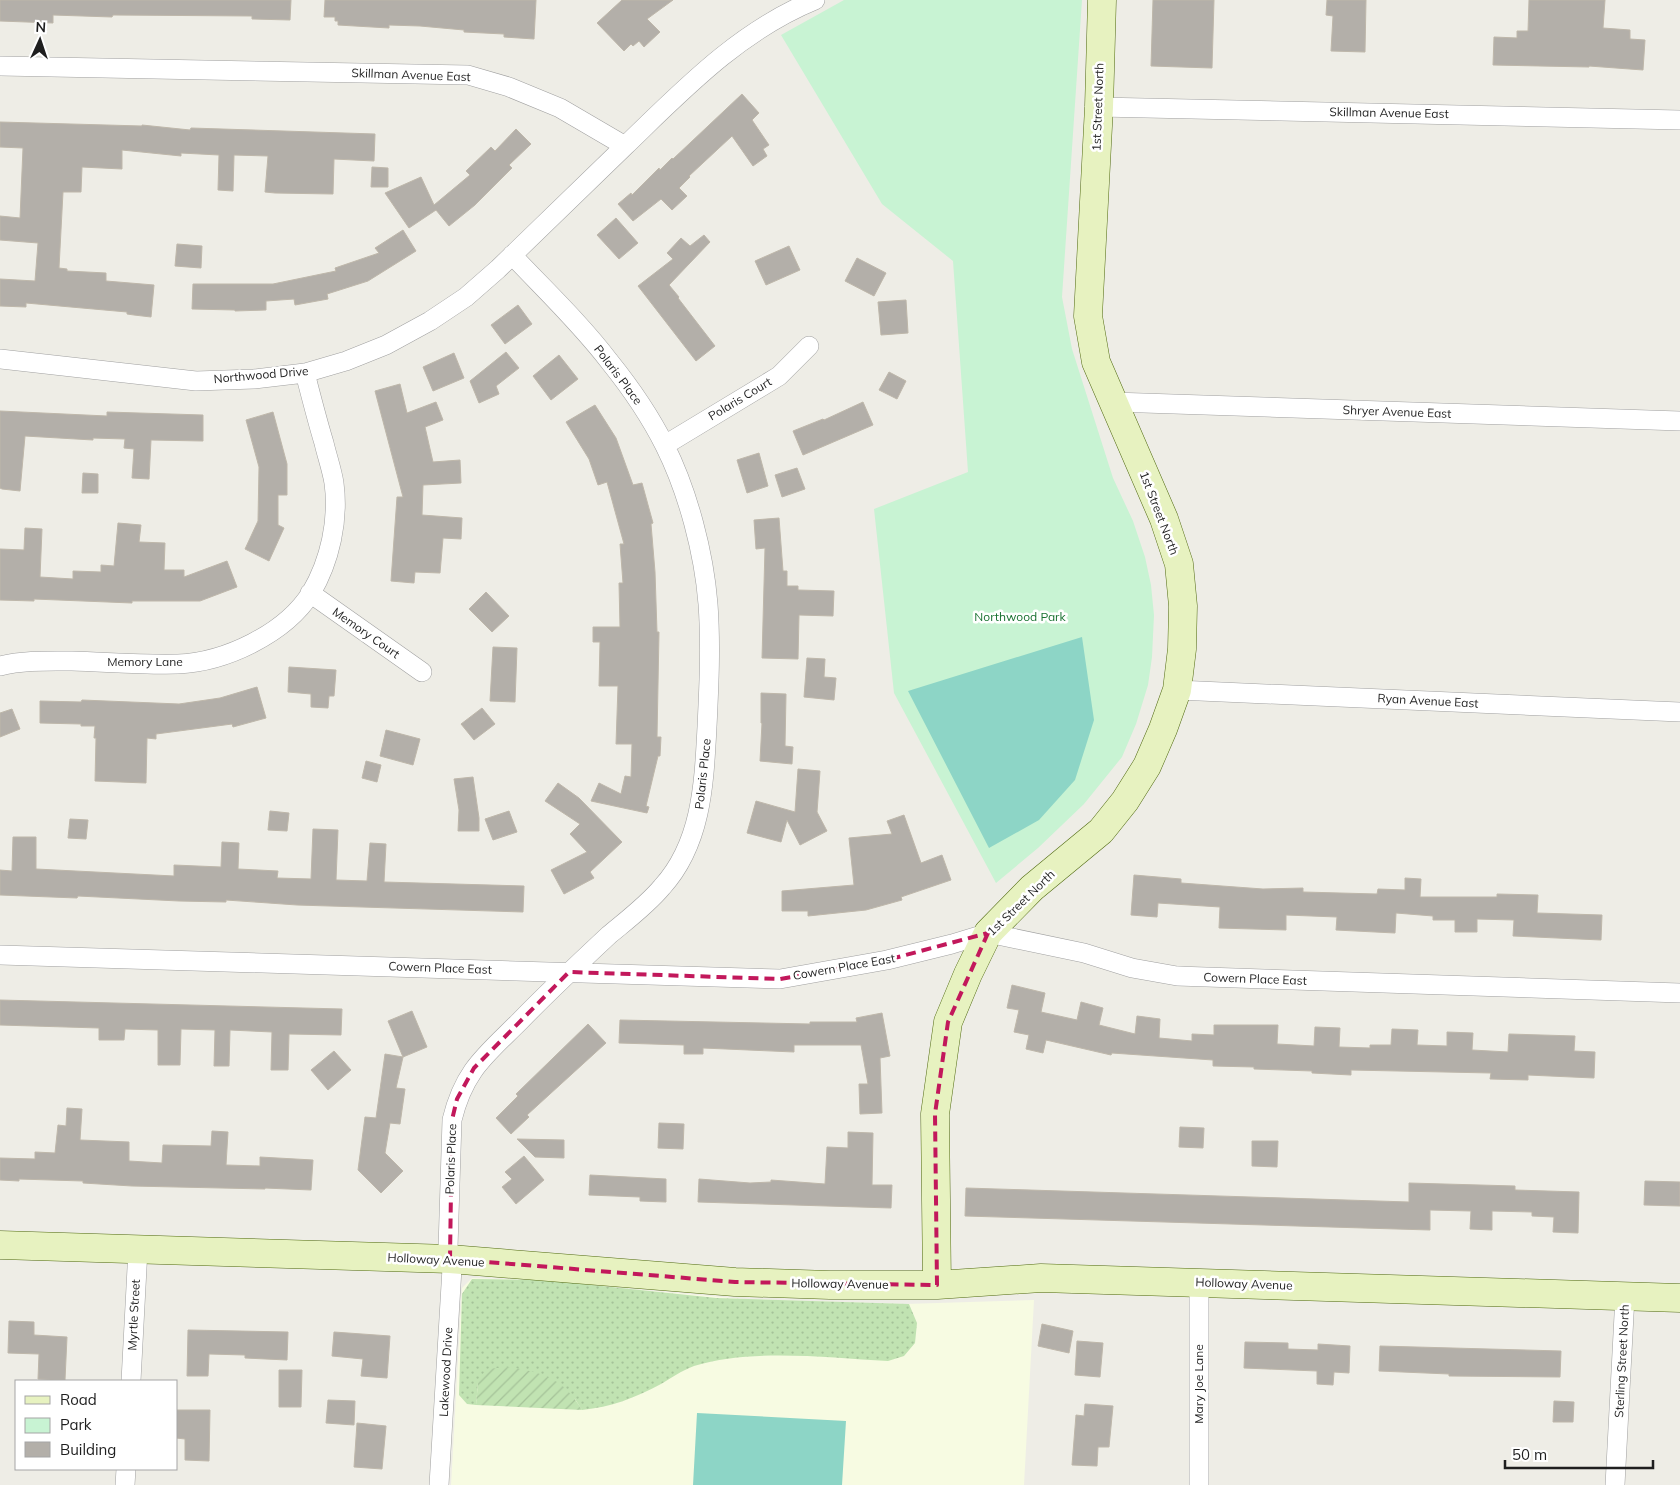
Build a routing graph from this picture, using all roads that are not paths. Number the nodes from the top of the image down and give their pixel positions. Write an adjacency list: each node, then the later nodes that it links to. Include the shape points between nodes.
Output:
1 (814, 0): 6 (street, via 756,30 720,57)
2 (1102, 0): 4 (street, 1st Street North)
3 (0, 66): 6 (street, Skillman Avenue East, via 468,75 509,87 560,108)
4 (1099, 107): 5 (street, Skillman Avenue East); 11 (street, 1st Street North, via 1088,316 1096,362)
5 (1680, 120)
6 (625, 146): 7 (street, Northwood Drive)
7 (512, 255): 10 (street, Northwood Drive, via 466,297 430,321 386,345); 13 (street, Polaris Place, via 610,362)
8 (809, 346): 13 (street, Polaris Court, via 779,376)
9 (0, 359): 10 (street, Northwood Drive, via 196,381)
10 (305, 373): 14 (street, Memory Lane, via 334,483 335,512 324,568)
11 (1113, 402): 12 (street, Shryer Avenue East); 17 (street, 1st Street North, via 1164,519 1179,564 1183,606)
12 (1680, 420)
13 (665, 445): 21 (street, Polaris Place, via 689,510 708,601 710,658 700,810 679,863 663,887)
14 (310, 594): 15 (street, Memory Lane, via 284,622 261,639 208,660 179,664 47,660); 16 (street, Memory Court)
15 (0, 666)
16 (422, 672)
17 (1177, 690): 18 (street, Ryan Avenue East); 19 (street, 1st Street North, via 1147,766 1126,801 1101,831 1032,888)
18 (1680, 712)
19 (988, 933): 21 (street, Cowern Place East, via 887,960 780,979); 22 (street, Cowern Place East, via 1177,976); 27 (street, 1st Street North, via 948,1022 942,1059 935,1114)
20 (0, 955): 21 (street, Cowern Place East)
21 (569, 972): 25 (street, Polaris Place, via 478,1064 466,1079 457,1099 452,1120)
22 (1680, 993)
23 (0, 1245): 24 (street, Holloway Avenue)
24 (138, 1249): 25 (street, Holloway Avenue); 30 (street, Myrtle Street)
25 (450, 1259): 27 (street, Holloway Avenue, via 735,1282); 33 (street, Lakewood Drive)
26 (1199, 1282): 27 (street, Holloway Avenue, via 1040,1278); 28 (street, Holloway Avenue); 34 (street, Mary Joe Lane)
27 (937, 1285)
28 (1625, 1296): 29 (street, Holloway Avenue); 35 (street, Sterling Street North)
29 (1680, 1298)
30 (131, 1380)
31 (126, 1470): 32 (street)
32 (125, 1485)
33 (440, 1485)
34 (1199, 1485)
35 (1615, 1485)

